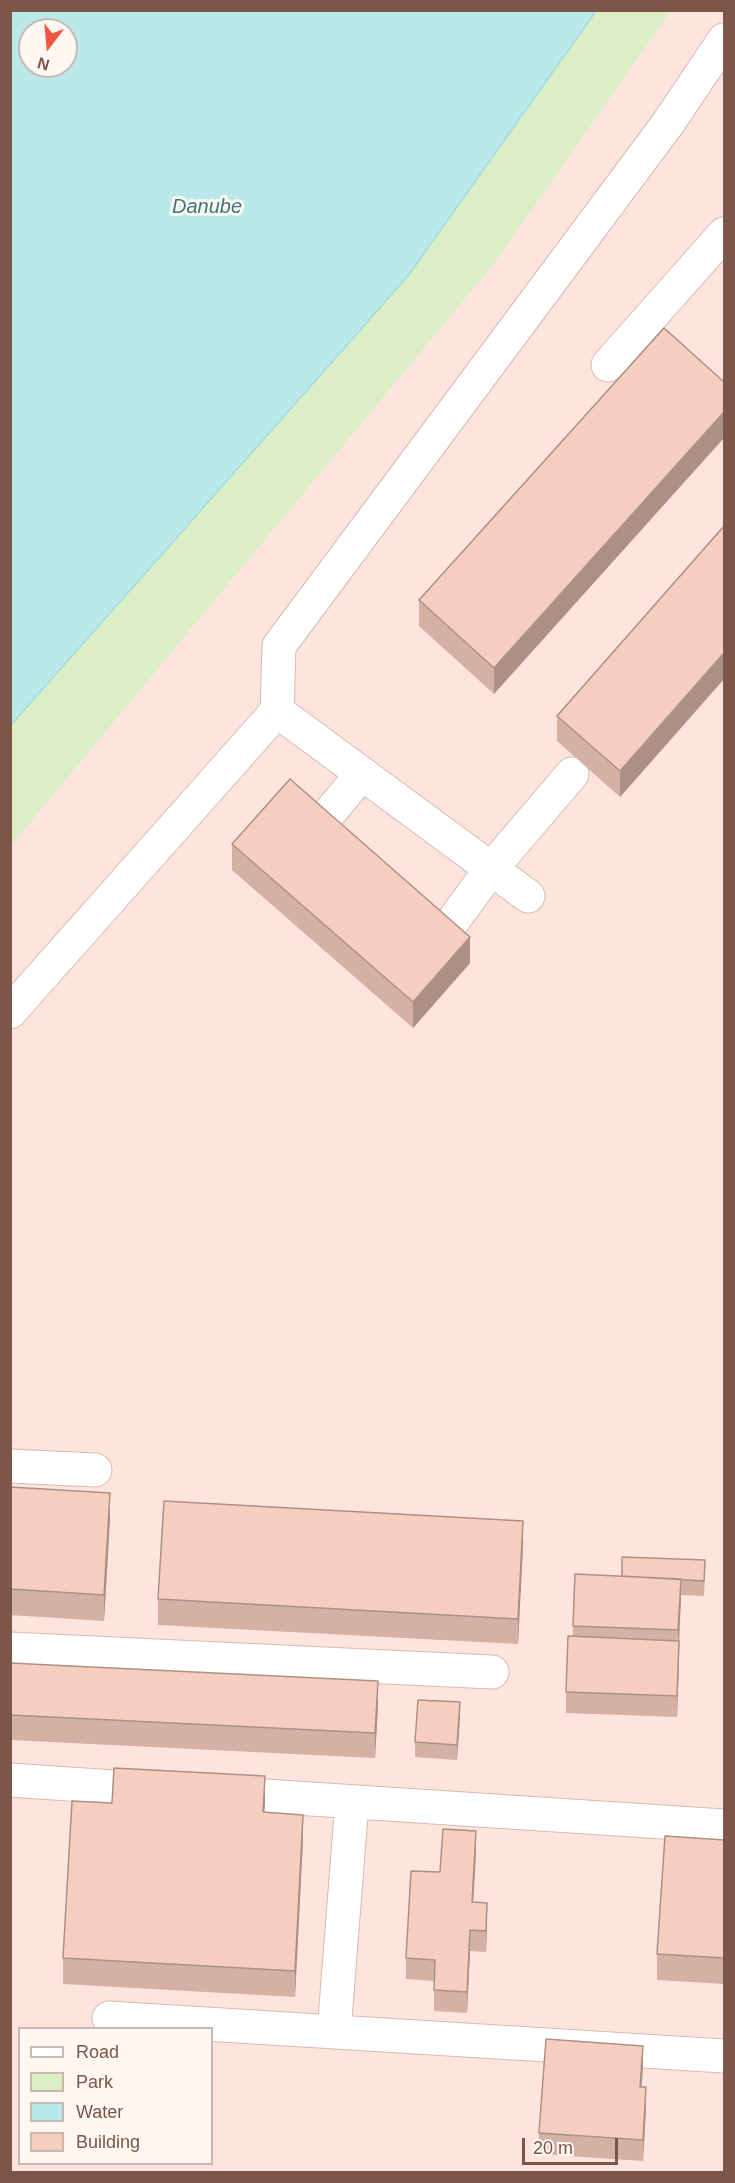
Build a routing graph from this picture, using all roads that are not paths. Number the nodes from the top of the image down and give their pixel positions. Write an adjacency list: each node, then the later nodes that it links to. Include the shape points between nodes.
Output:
1 (724, 40): 4 (lane, via 669,122 279,646)
2 (724, 234): 3 (lane)
3 (608, 365)
4 (277, 711): 5 (lane); 11 (lane)
5 (362, 774): 7 (lane); 8 (lane)
6 (572, 774): 8 (lane)
7 (325, 818)
8 (491, 869): 9 (lane); 10 (lane)
9 (528, 896)
10 (453, 921)
11 (10, 1012)
12 (10, 1466): 13 (lane)
13 (95, 1470)
14 (10, 1649): 15 (lane)
15 (492, 1672)
16 (10, 1780): 17 (lane)
17 (351, 1802): 18 (lane); 20 (lane)
18 (724, 1826)
19 (109, 2018): 20 (lane)
20 (334, 2032): 21 (lane)
21 (724, 2056)

